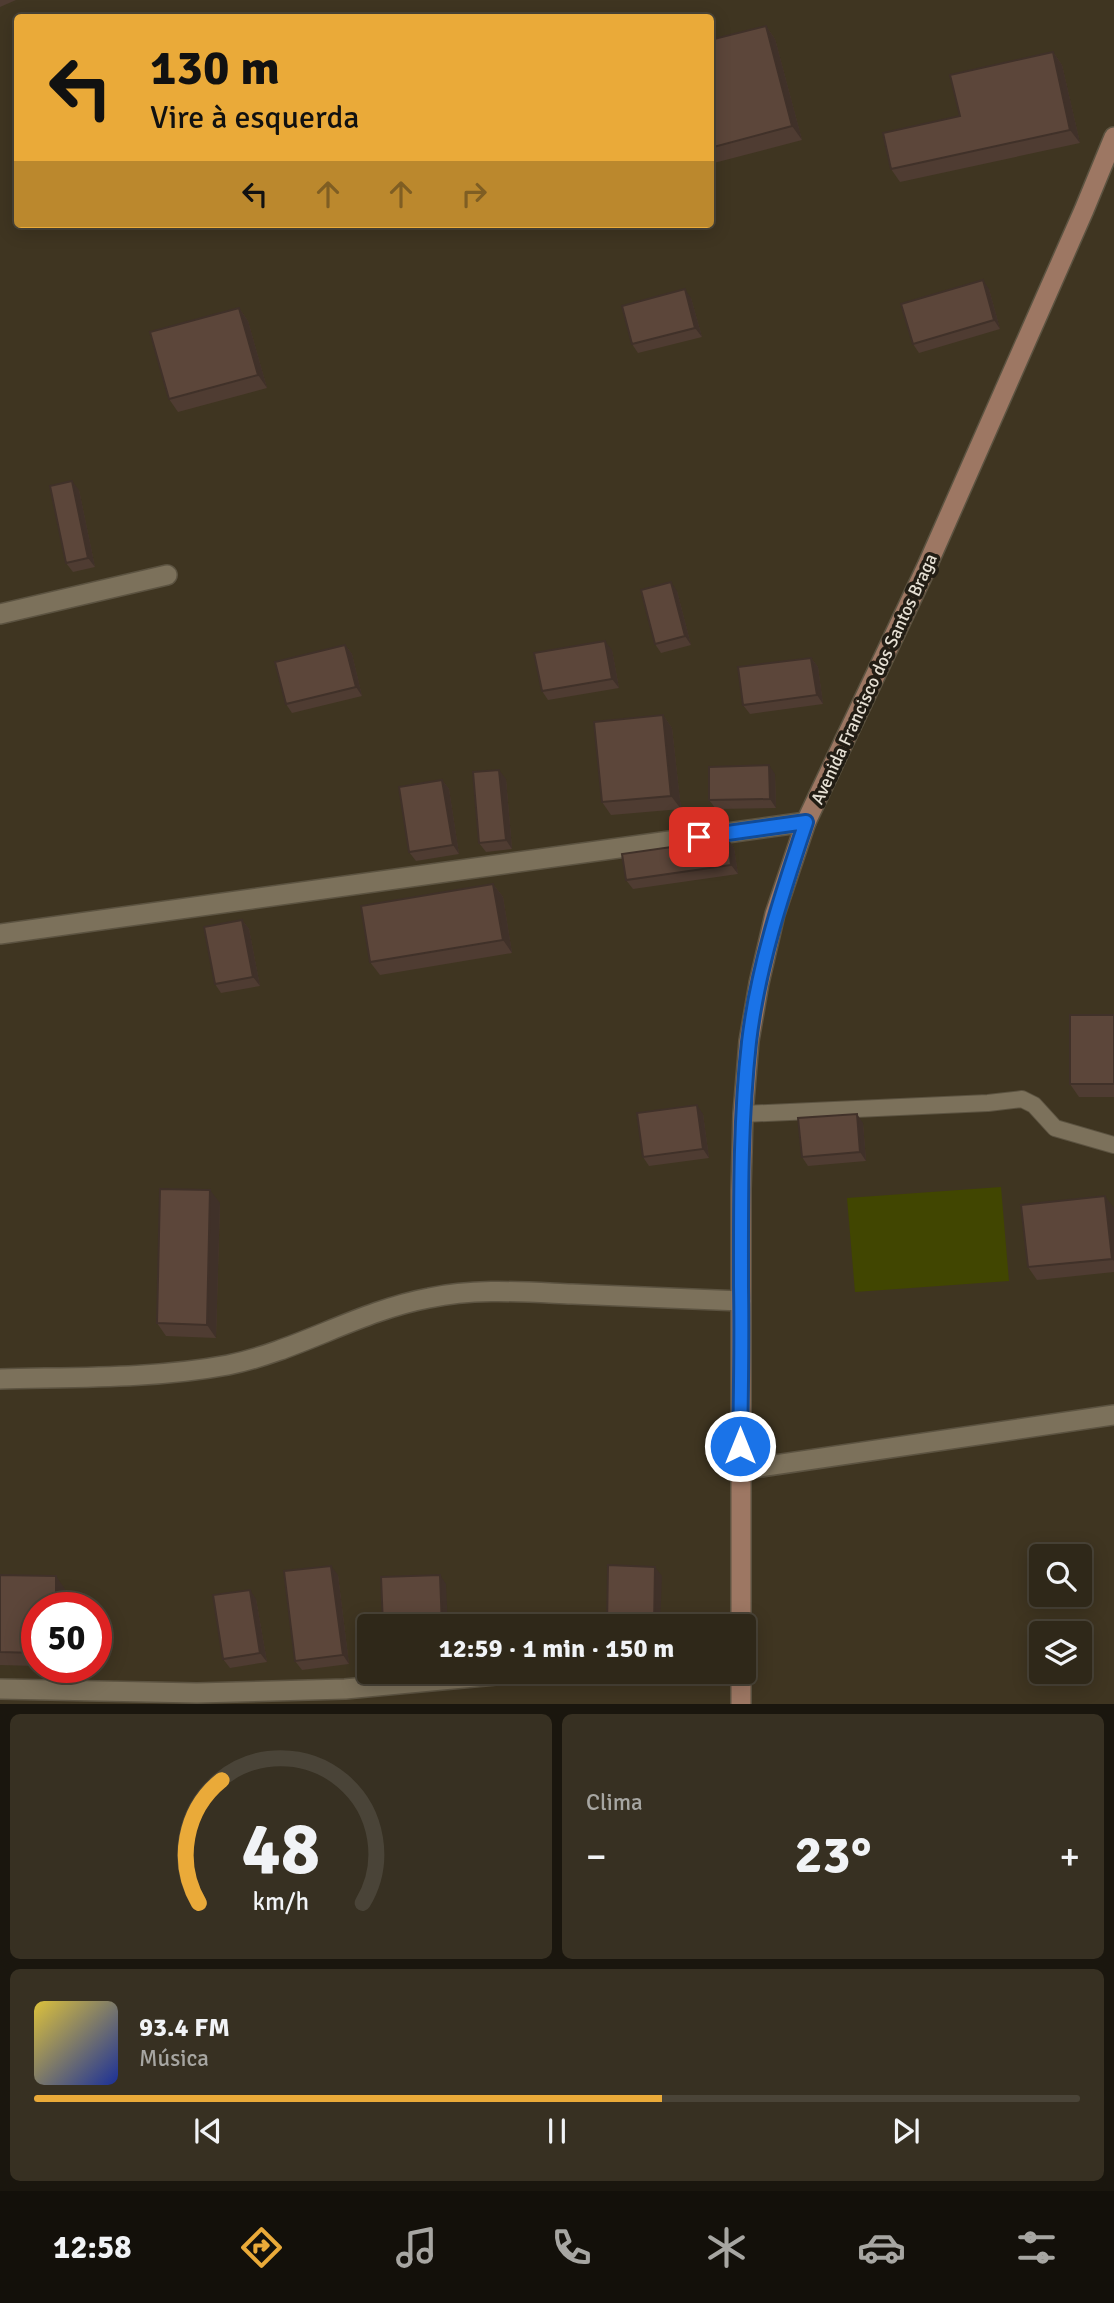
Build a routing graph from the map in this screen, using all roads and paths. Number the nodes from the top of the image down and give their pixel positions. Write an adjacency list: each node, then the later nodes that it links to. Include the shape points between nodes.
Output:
1 (1114, 137): 4 (main road, Avenida Francisco dos Santos Braga, via 927,566)
2 (167, 575): 3 (street)
3 (0, 614)
4 (806, 822): 5 (street); 6 (main road, Avenida Francisco dos Santos Braga, via 775,915 759,983)
5 (0, 934)
6 (743, 1114): 7 (lane, via 1022,1099 1055,1128); 8 (main road, Avenida Francisco dos Santos Braga)
7 (1114, 1145)
8 (741, 1301): 9 (street, via 475,1292 428,1298 228,1364 165,1373); 11 (main road, Avenida Francisco dos Santos Braga)
9 (0, 1379)
10 (1114, 1415): 11 (street)
11 (740, 1470): 12 (main road, Avenida Francisco dos Santos Braga)
12 (741, 1614)
13 (399, 1684): 15 (street, via 197,1693)
14 (741, 1684): 16 (main road)
15 (0, 1689)
16 (741, 1704)

